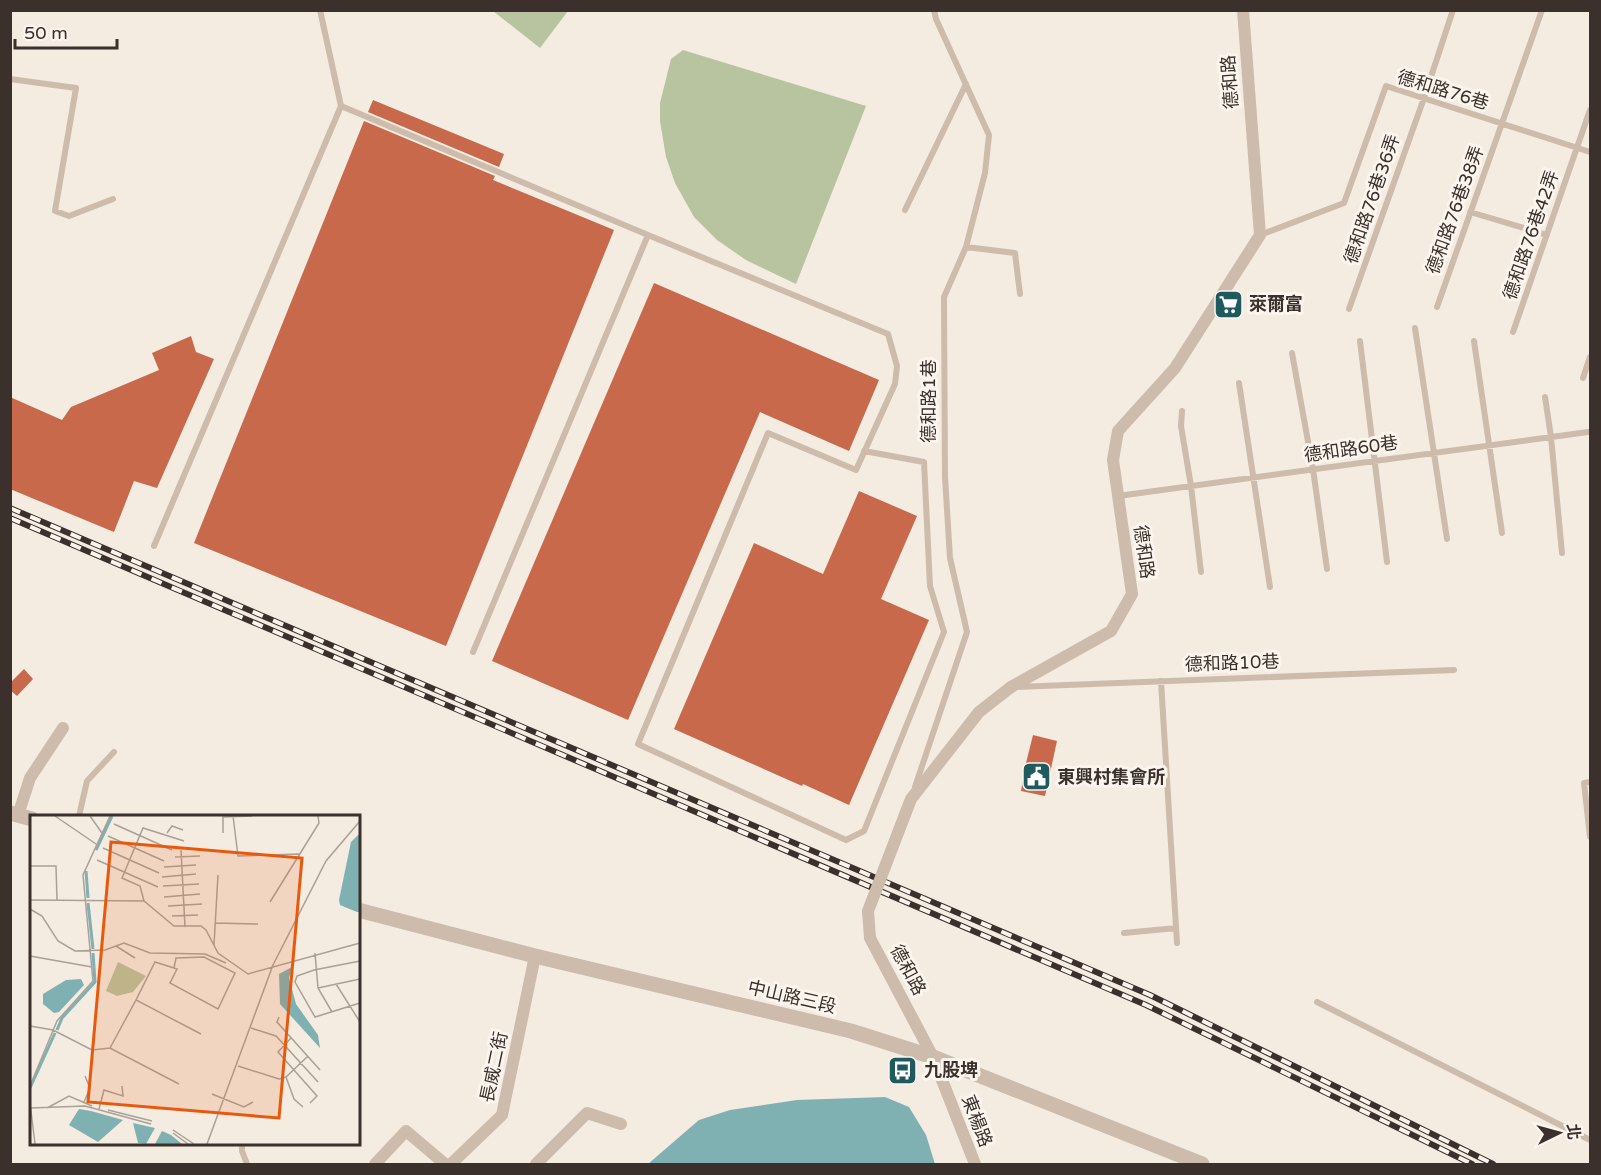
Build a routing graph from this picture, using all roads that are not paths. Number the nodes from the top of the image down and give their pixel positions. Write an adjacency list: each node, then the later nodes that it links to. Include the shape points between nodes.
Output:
1 (320, 10): 9 (lane)
2 (934, 10): 7 (lane, 德和路1巷)
3 (1243, 10): 18 (street, 德和路)
4 (1453, 10): 8 (lane, 德和路76巷36弄)
5 (1542, 10): 11 (lane, 德和路76巷38弄)
6 (10, 79): 14 (lane, via 76,88 55,211 69,216)
7 (966, 84): 15 (lane); 20 (lane, 德和路1巷, via 989,135 985,172)
8 (1424, 98): 11 (lane, 德和路76巷); 18 (lane, 德和路76巷, via 1386,86 1344,202); 23 (lane, 德和路76巷36弄)
9 (341, 106): 17 (lane); 46 (lane)
10 (1590, 110): 12 (lane, 德和路76巷42弄)
11 (1502, 124): 12 (lane, 德和路76巷); 16 (lane, 德和路76巷38弄)
12 (1577, 148): 13 (lane, 德和路76巷); 19 (lane, 德和路76巷42弄)
13 (1590, 152)
14 (113, 199)
15 (905, 210)
16 (1470, 212): 19 (lane); 22 (lane, 德和路76巷38弄)
17 (648, 235): 37 (lane, via 888,334 897,366 895,384); 52 (lane)
18 (1260, 235): 43 (street, 德和路, via 1175,368 1118,431 1113,460)
19 (1547, 235): 25 (lane, 德和路76巷42弄)
20 (966, 247): 21 (lane, via 1014,253); 59 (lane, 德和路1巷, via 944,297 945,477 950,558 967,632)
21 (1020, 294)
22 (1437, 307)
23 (1349, 309)
24 (1415, 328): 38 (lane)
25 (1513, 332)
26 (1474, 340): 36 (lane)
27 (1360, 342): 39 (lane)
28 (1292, 353): 40 (lane)
29 (1590, 357): 30 (lane)
30 (1583, 378)
31 (1239, 383): 41 (lane)
32 (1545, 397): 35 (lane)
33 (1182, 411): 42 (lane)
34 (1588, 432): 35 (lane, 德和路60巷)
35 (1551, 437): 36 (lane, 德和路60巷); 47 (lane)
36 (1490, 445): 38 (lane, 德和路60巷); 44 (lane)
37 (864, 452): 37 (lane, via 856,470 768,433 638,744 846,840 864,831 944,632 930,586 924,462)
38 (1434, 453): 39 (lane, 德和路60巷); 45 (lane)
39 (1374, 461): 40 (lane, 德和路60巷); 48 (lane)
40 (1313, 470): 41 (lane, 德和路60巷); 49 (lane)
41 (1253, 478): 42 (lane, 德和路60巷); 51 (lane)
42 (1191, 486): 43 (lane, 德和路60巷); 50 (lane)
43 (1118, 496): 55 (street, 德和路, via 1132,594 1111,631)
44 (1502, 533)
45 (1447, 539)
46 (154, 546)
47 (1562, 553)
48 (1387, 562)
49 (1327, 569)
50 (1201, 572)
51 (1270, 586)
52 (473, 652)
53 (1454, 670): 54 (lane, 德和路10巷)
54 (1161, 681): 55 (lane, 德和路10巷); 64 (lane)
55 (1011, 687): 59 (street, 德和路, bridge, via 980,712)
56 (63, 728): 61 (street, via 30,778)
57 (114, 752): 60 (lane, via 87,781)
58 (1590, 782): 62 (lane, via 1584,783)
59 (911, 799): 69 (street, 德和路, bridge, via 868,911 870,938)
60 (79, 815)
61 (20, 816)
62 (1590, 837)
63 (360, 911): 67 (street, 中山路三段)
64 (1176, 928): 65 (lane); 66 (lane)
65 (1124, 933)
66 (1177, 943)
67 (535, 956): 69 (street, 中山路三段, via 851,1031); 76 (street, 長威二街, via 502,1115)
68 (1317, 1002): 71 (lane)
69 (933, 1057): 78 (street, 東楊路); 79 (street, 中山路三段)
70 (621, 1124): 77 (street, via 587,1113)
71 (1590, 1140)
72 (242, 1145): 73 (lane)
73 (247, 1164)
74 (375, 1164): 75 (street, via 406,1131)
75 (446, 1164)
76 (451, 1164)
77 (536, 1164)
78 (975, 1164)
79 (1202, 1164)

